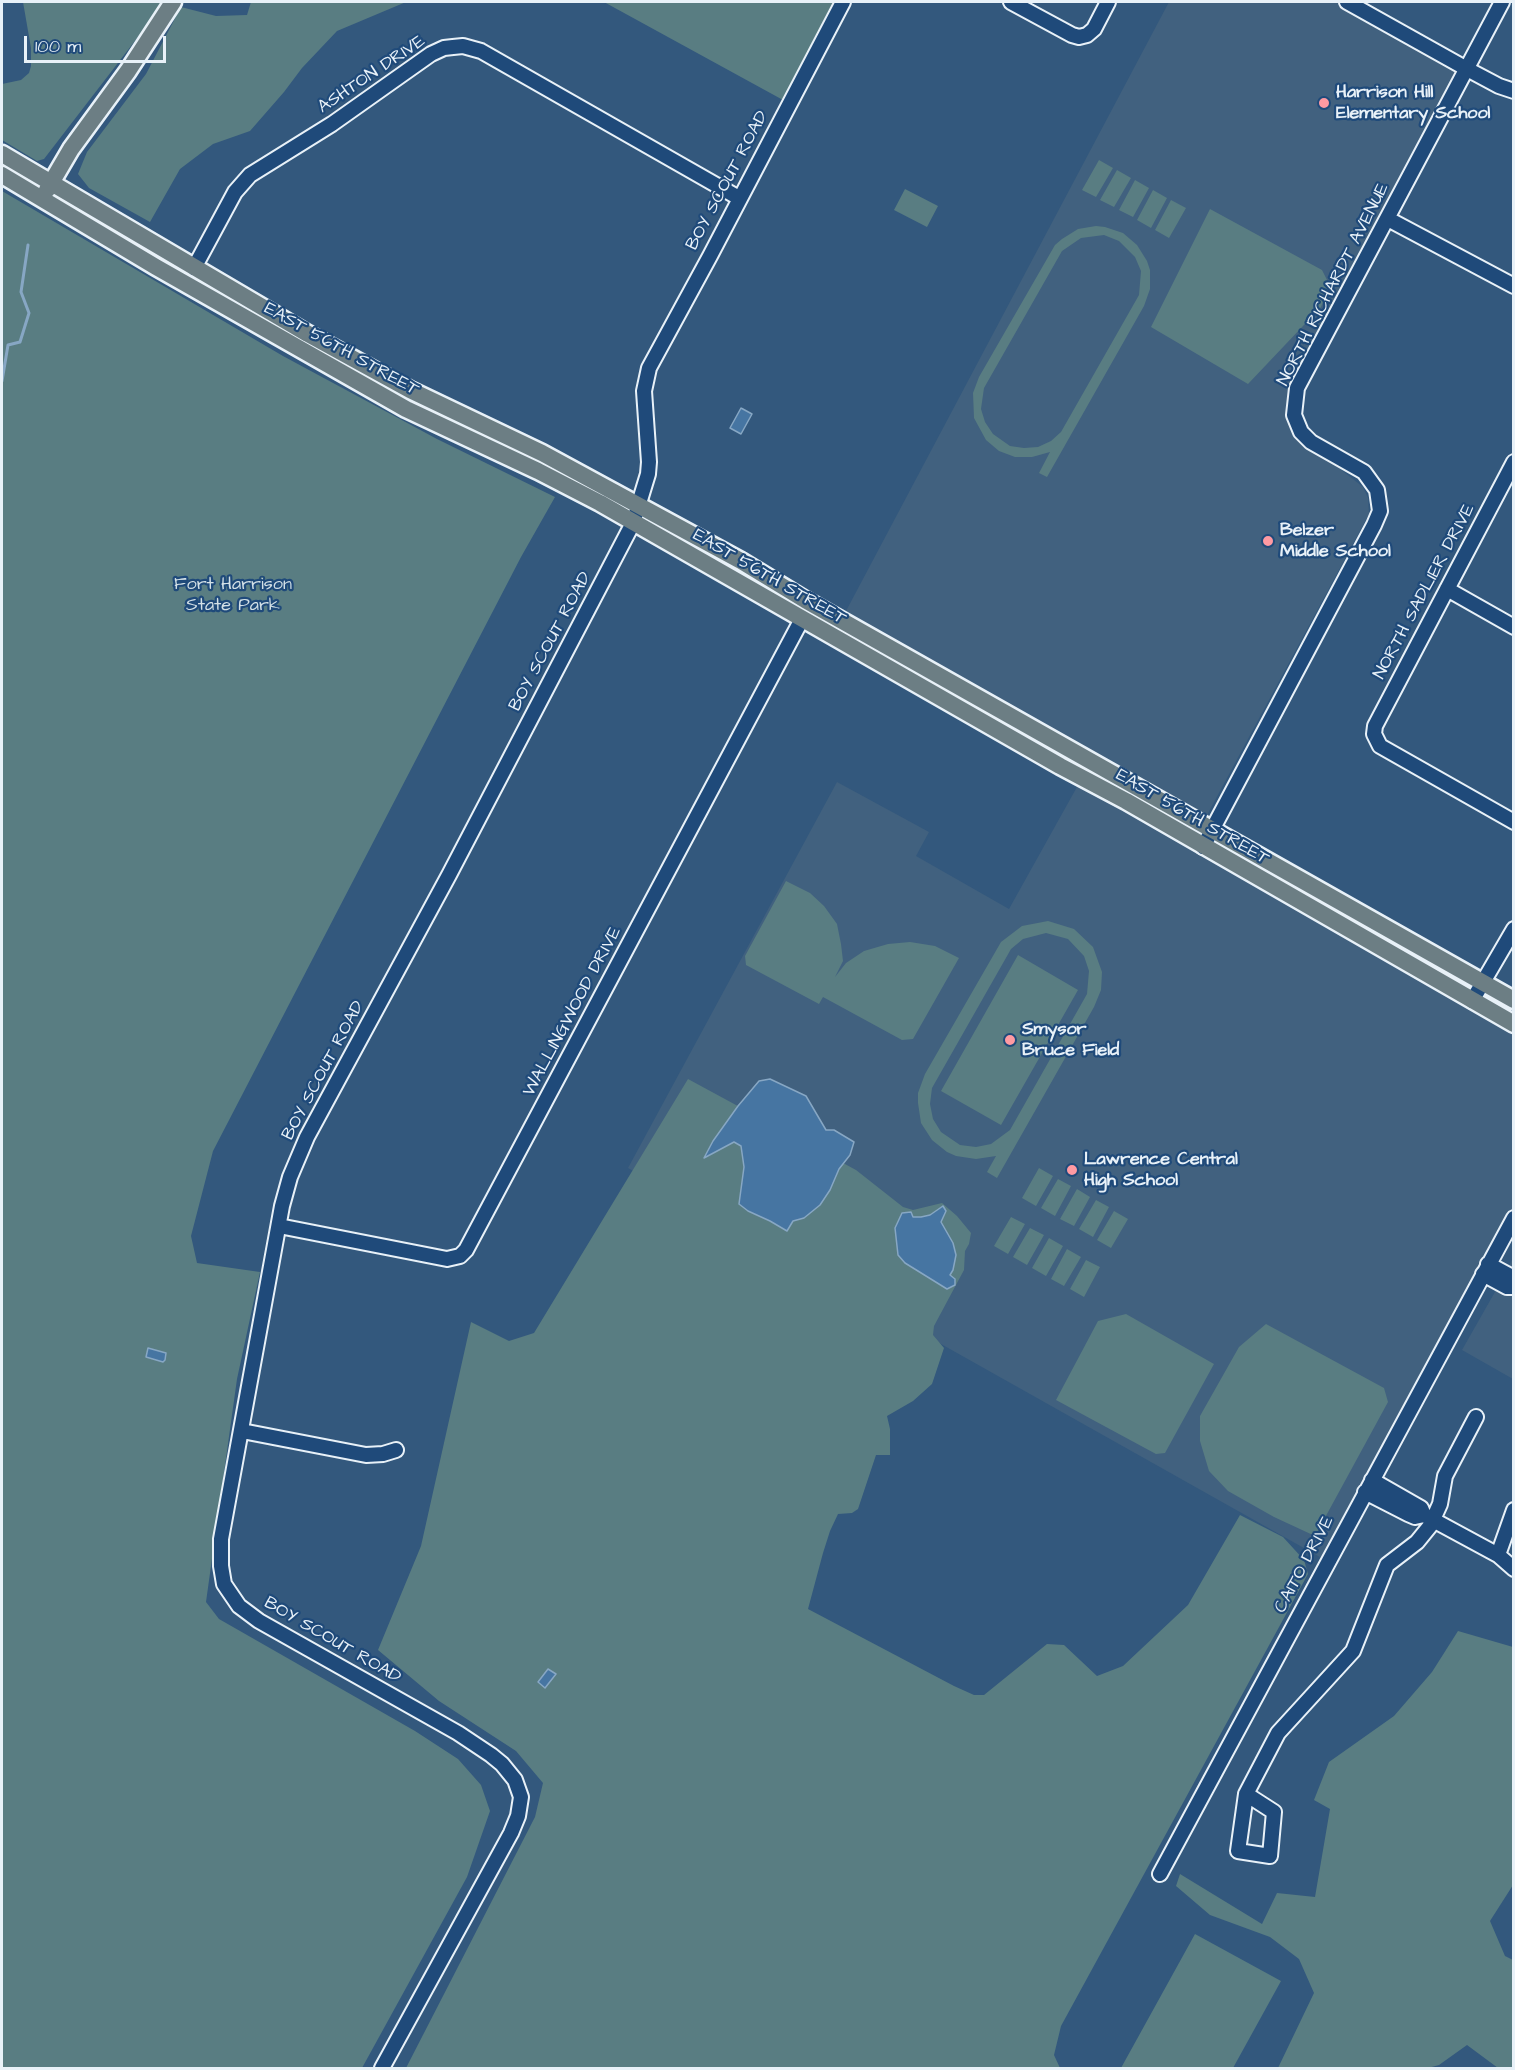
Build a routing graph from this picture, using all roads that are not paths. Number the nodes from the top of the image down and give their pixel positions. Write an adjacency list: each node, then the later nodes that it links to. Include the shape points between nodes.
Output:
1 (173, 2): 11 (main road)
2 (843, 2): 12 (street, BOY SCOUT ROAD)
3 (1011, 2): 4 (street, via 1072,35 1083,36 1094,29)
4 (1108, 2)
5 (1347, 2): 7 (street)
6 (1502, 2): 7 (street, NORTH RICHARDT AVENUE)
7 (1467, 69): 8 (street); 14 (street, NORTH RICHARDT AVENUE)
8 (1514, 91)
9 (2, 154): 11 (main road, EAST 56TH STREET)
10 (2, 175): 13 (main road, EAST 56TH STREET)
11 (51, 182): 13 (main road); 15 (main road, EAST 56TH STREET)
12 (739, 198): 15 (street, ASHTON DRIVE, via 481,51 463,46 444,48 250,175 235,192); 18 (street, BOY SCOUT ROAD, via 649,368 644,391 649,468)
13 (42, 199): 19 (main road, EAST 56TH STREET, via 406,409 538,471)
14 (1388, 219): 16 (street); 26 (street, NORTH RICHARDT AVENUE, via 1297,388 1294,406 1299,428 1311,442 1364,472 1379,498 1380,511)
15 (194, 268): 18 (main road, EAST 56TH STREET, via 410,390 542,453)
16 (1514, 286)
17 (1514, 462): 20 (street, NORTH SADLIER DRIVE)
18 (640, 506): 19 (street, BOY SCOUT ROAD); 23 (main road, EAST 56TH STREET)
19 (633, 523): 21 (main road, EAST 56TH STREET); 34 (street, BOY SCOUT ROAD, via 308,1137 286,1189)
20 (1447, 589): 22 (street); 25 (street, NORTH SADLIER DRIVE, via 1375,726 1375,739)
21 (802, 619): 24 (main road, EAST 56TH STREET); 34 (street, WALLINGWOOD DRIVE, via 466,1250 447,1259)
22 (1514, 627)
23 (941, 676): 24 (street); 26 (main road, EAST 56TH STREET)
24 (932, 693): 27 (main road, EAST 56TH STREET)
25 (1514, 822)
26 (1211, 830): 27 (street, NORTH RICHARDT AVENUE); 29 (main road, EAST 56TH STREET)
27 (1203, 847): 31 (main road, EAST 56TH STREET)
28 (1514, 929): 29 (street)
29 (1483, 983): 30 (main road, EAST 56TH STREET); 31 (street)
30 (1514, 1000)
31 (1472, 1001): 32 (main road, EAST 56TH STREET)
32 (1514, 1024)
33 (1514, 1218): 35 (street, CAITO DRIVE)
34 (279, 1226): 39 (street, BOY SCOUT ROAD)
35 (1486, 1269): 36 (street); 37 (street, via 1507,1287); 41 (street, CAITO DRIVE)
36 (1514, 1278)
37 (1514, 1287)
38 (1476, 1417): 43 (street, via 1445,1476 1440,1504)
39 (242, 1431): 40 (street, via 366,1455); 48 (street, BOY SCOUT ROAD, via 221,1539 222,1576 232,1598 282,1635 481,1748 502,1764 520,1791 519,1810 511,1833)
40 (396, 1450)
41 (1368, 1486): 43 (street, via 1421,1508); 47 (street, CAITO DRIVE)
42 (1514, 1510): 44 (street)
43 (1429, 1518): 44 (street); 46 (street, via 1422,1537 1387,1565 1353,1651 1278,1733)
44 (1498, 1555): 45 (street)
45 (1514, 1569)
46 (1246, 1794)
47 (1160, 1874)
48 (382, 2068)

